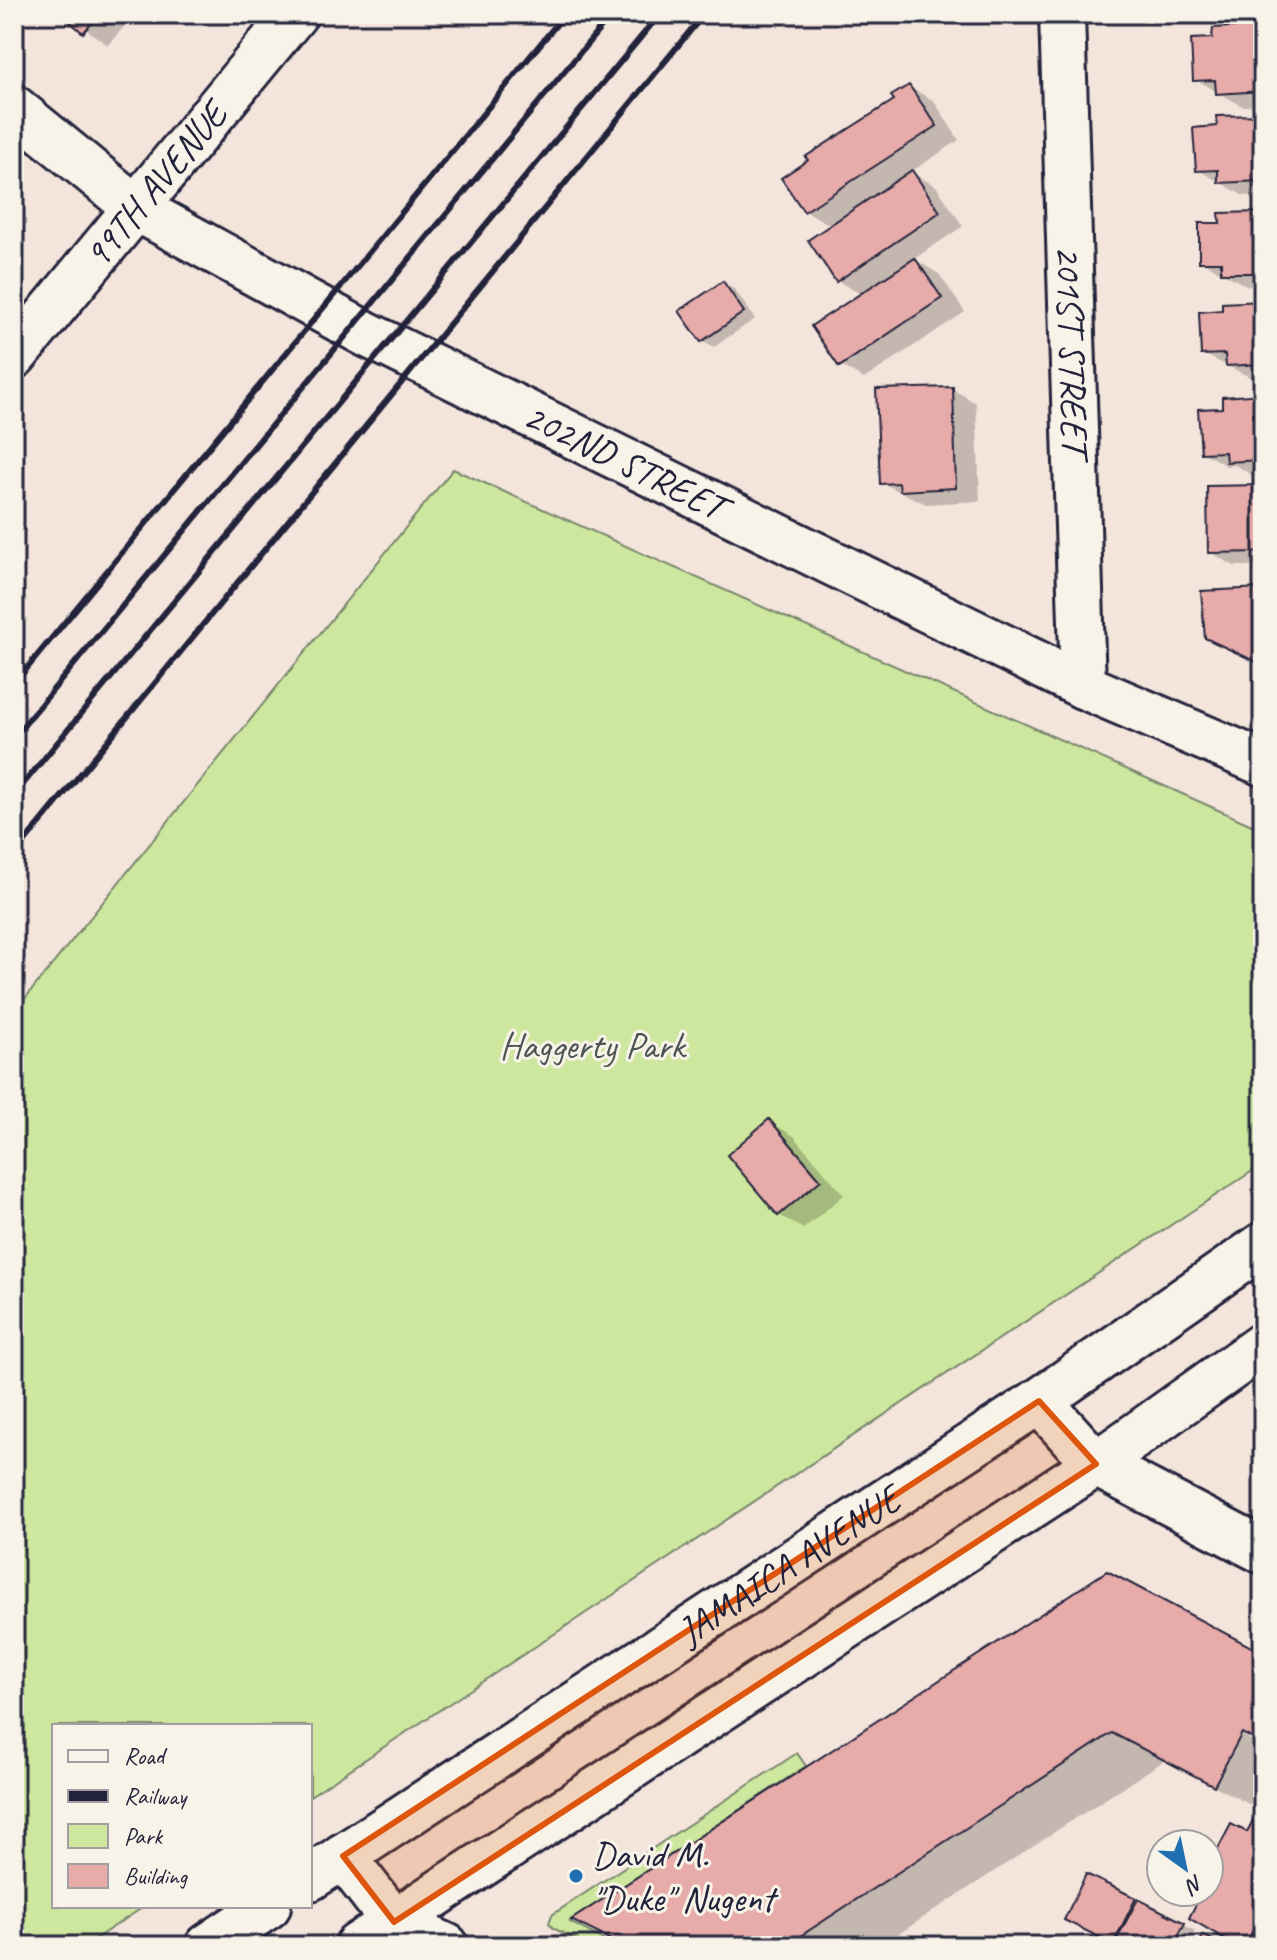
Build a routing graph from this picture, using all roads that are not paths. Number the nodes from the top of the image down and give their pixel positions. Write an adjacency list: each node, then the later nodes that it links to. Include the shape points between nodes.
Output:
1 (295, 14): 4 (street, 99TH AVENUE)
2 (1062, 14): 6 (street, 201ST STREET)
3 (14, 108): 4 (street, 202ND STREET)
4 (136, 208): 5 (street, 99TH AVENUE); 6 (street, 202ND STREET, via 366,334)
5 (14, 356)
6 (1083, 686): 7 (street, 202ND STREET)
7 (1263, 763)
8 (1263, 1245): 10 (street, JAMAICA AVENUE)
9 (1263, 1345): 11 (street)
10 (1039, 1401): 11 (street); 13 (street, JAMAICA AVENUE)
11 (1096, 1464): 12 (street); 15 (street)
12 (1263, 1551)
13 (326, 1867): 15 (street)
14 (265, 1908): 16 (street)
15 (394, 1922): 17 (street); 18 (street)
16 (208, 1946)
17 (357, 1946)
18 (446, 1946)

